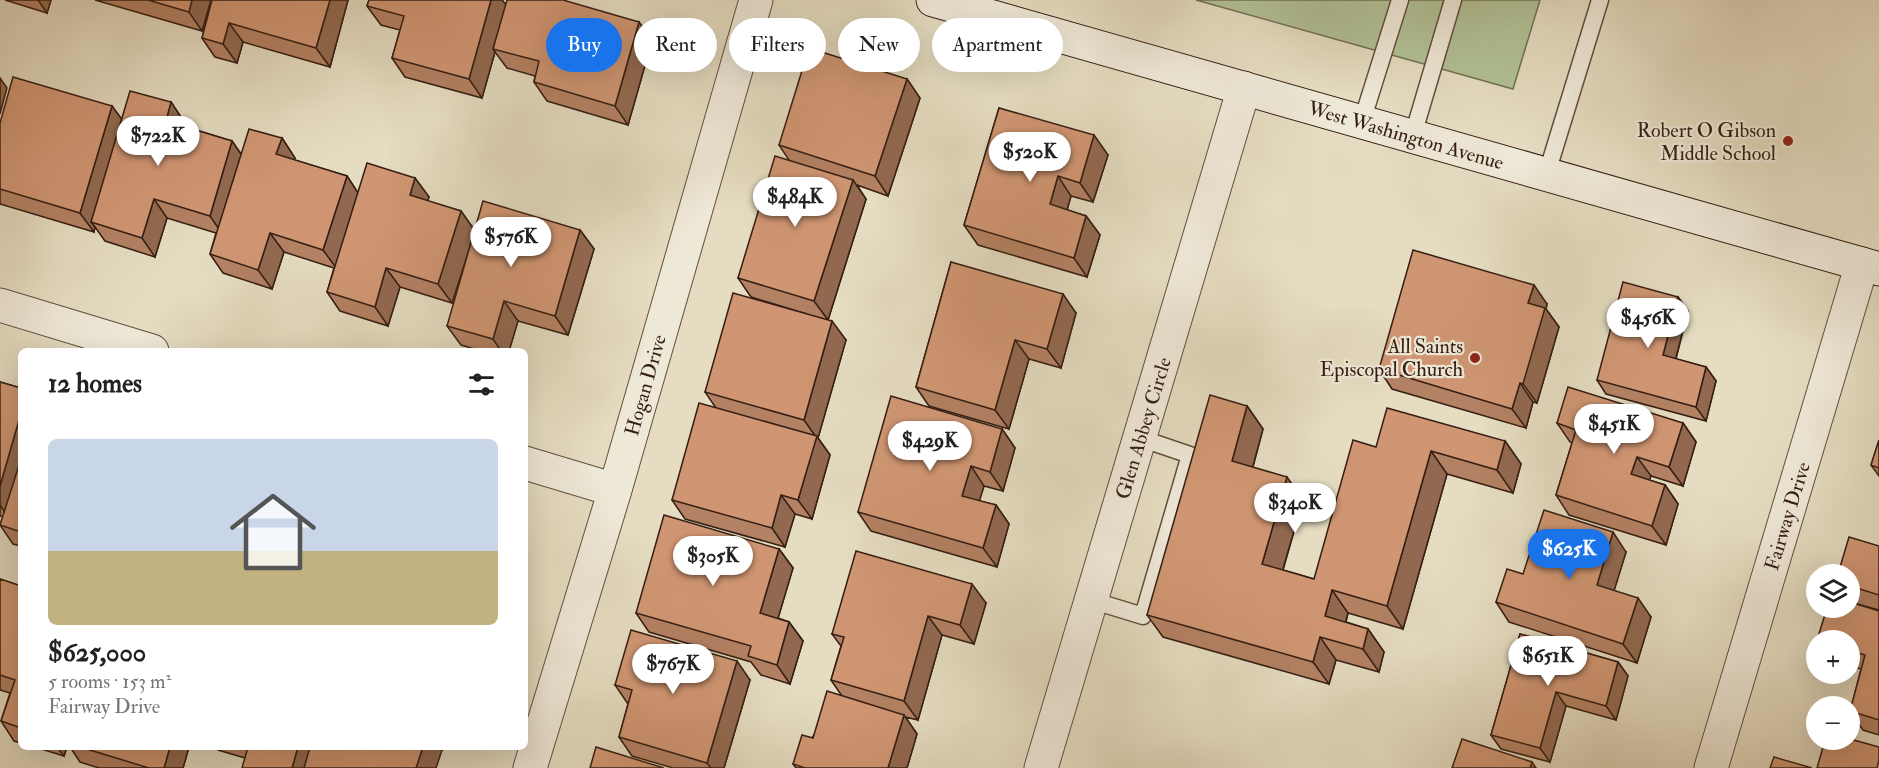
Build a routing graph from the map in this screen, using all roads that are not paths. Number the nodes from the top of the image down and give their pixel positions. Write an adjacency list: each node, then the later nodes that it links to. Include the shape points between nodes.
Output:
1 (756, 0): 15 (street, Hogan Drive)
2 (933, 0): 6 (street, West Washington Avenue)
3 (1400, 0): 7 (lane)
4 (1454, 0): 8 (lane)
5 (1600, 0): 9 (lane)
6 (1244, 88): 7 (street, West Washington Avenue); 13 (street, Glen Abbey Circle)
7 (1362, 121): 8 (street, West Washington Avenue)
8 (1413, 135): 9 (street, West Washington Avenue)
9 (1546, 176): 10 (street, West Washington Avenue)
10 (1871, 267): 19 (street, Fairway Drive)
11 (0, 305): 12 (street)
12 (142, 348)
13 (1140, 438): 16 (street, Glen Abbey Circle); 16 (lane, via 1190,455 1143,615)
14 (528, 464): 15 (street)
15 (615, 490): 17 (street, Hogan Drive)
16 (1091, 600): 18 (street, Glen Abbey Circle)
17 (530, 768)
18 (1041, 768)
19 (1711, 768)

